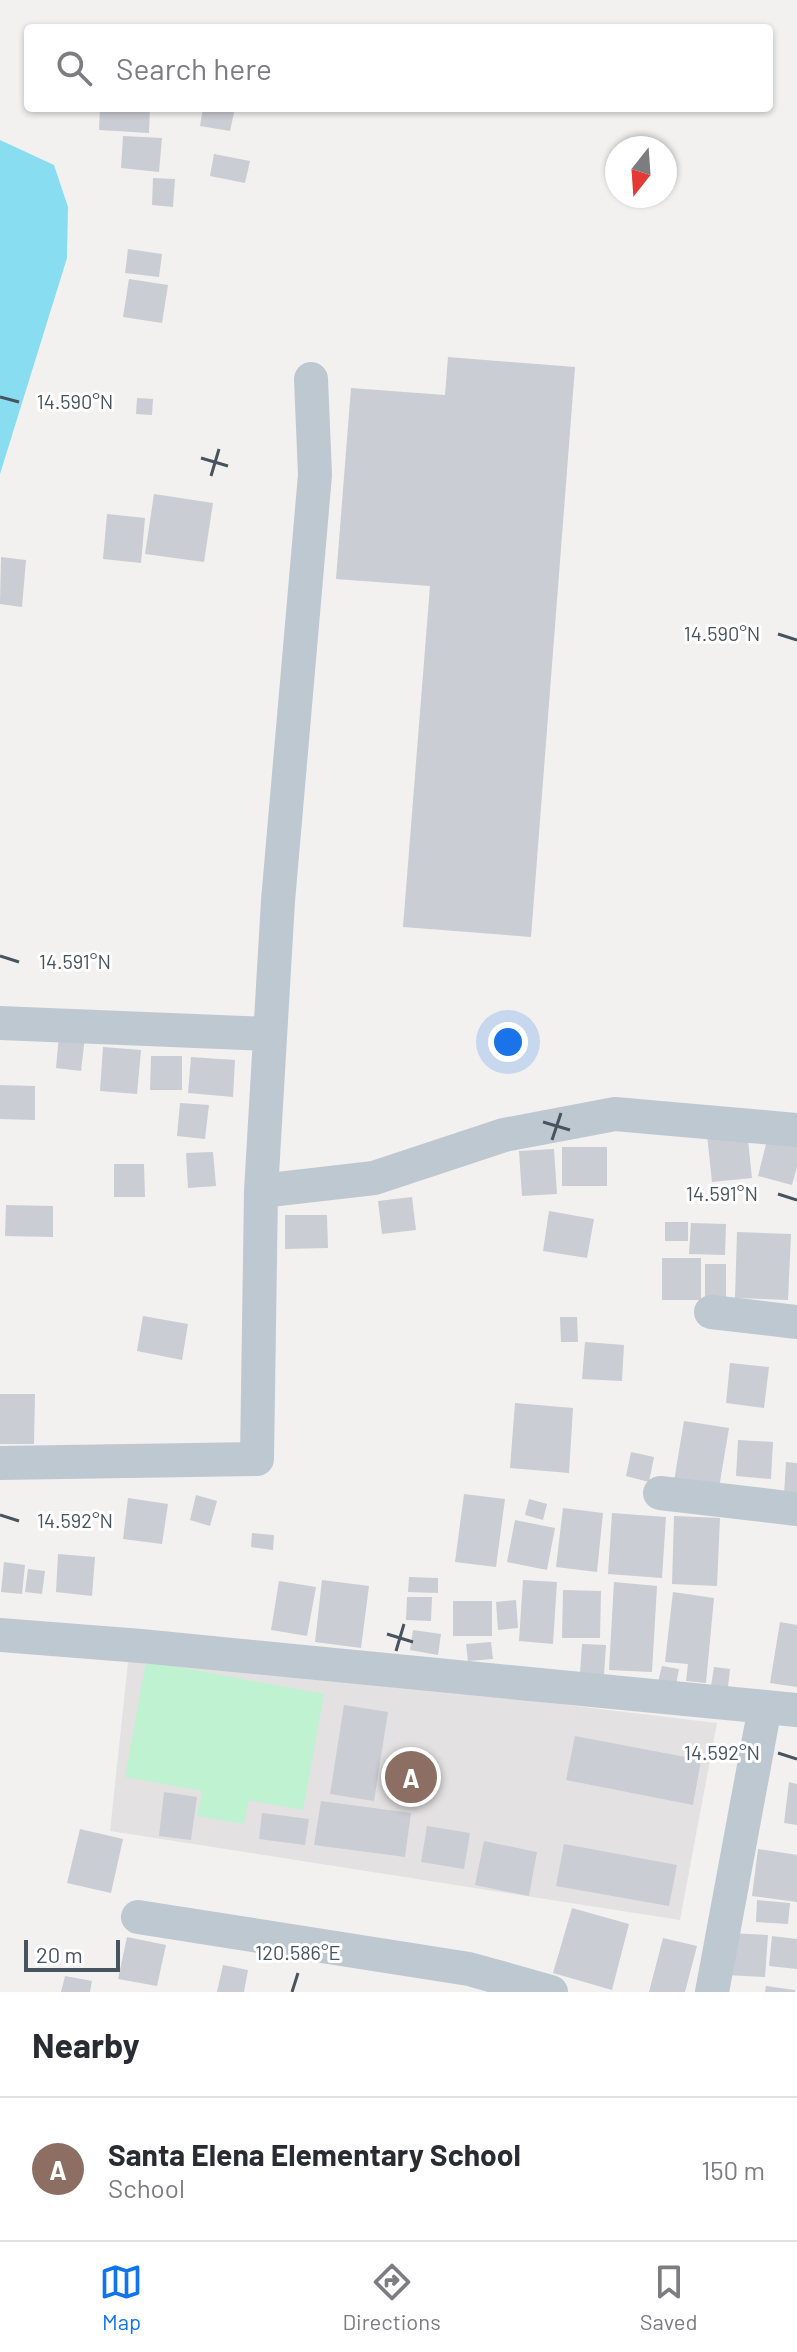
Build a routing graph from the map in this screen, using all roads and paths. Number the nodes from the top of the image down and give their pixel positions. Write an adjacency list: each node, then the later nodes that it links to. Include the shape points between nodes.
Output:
1 (311, 379): 3 (street, via 315,475)
2 (0, 1023): 3 (street)
3 (270, 1034): 5 (street)
4 (797, 1130): 5 (street, via 615,1114 504,1135 374,1178)
5 (261, 1191): 8 (street, via 257,1459)
6 (711, 1312): 7 (street)
7 (797, 1322)
8 (0, 1463)
9 (660, 1493): 10 (street)
10 (797, 1509)
11 (0, 1635): 12 (street)
12 (781, 1709): 15 (street)
13 (138, 1917): 14 (street, via 469,1969)
14 (551, 1992)
15 (712, 1992)

